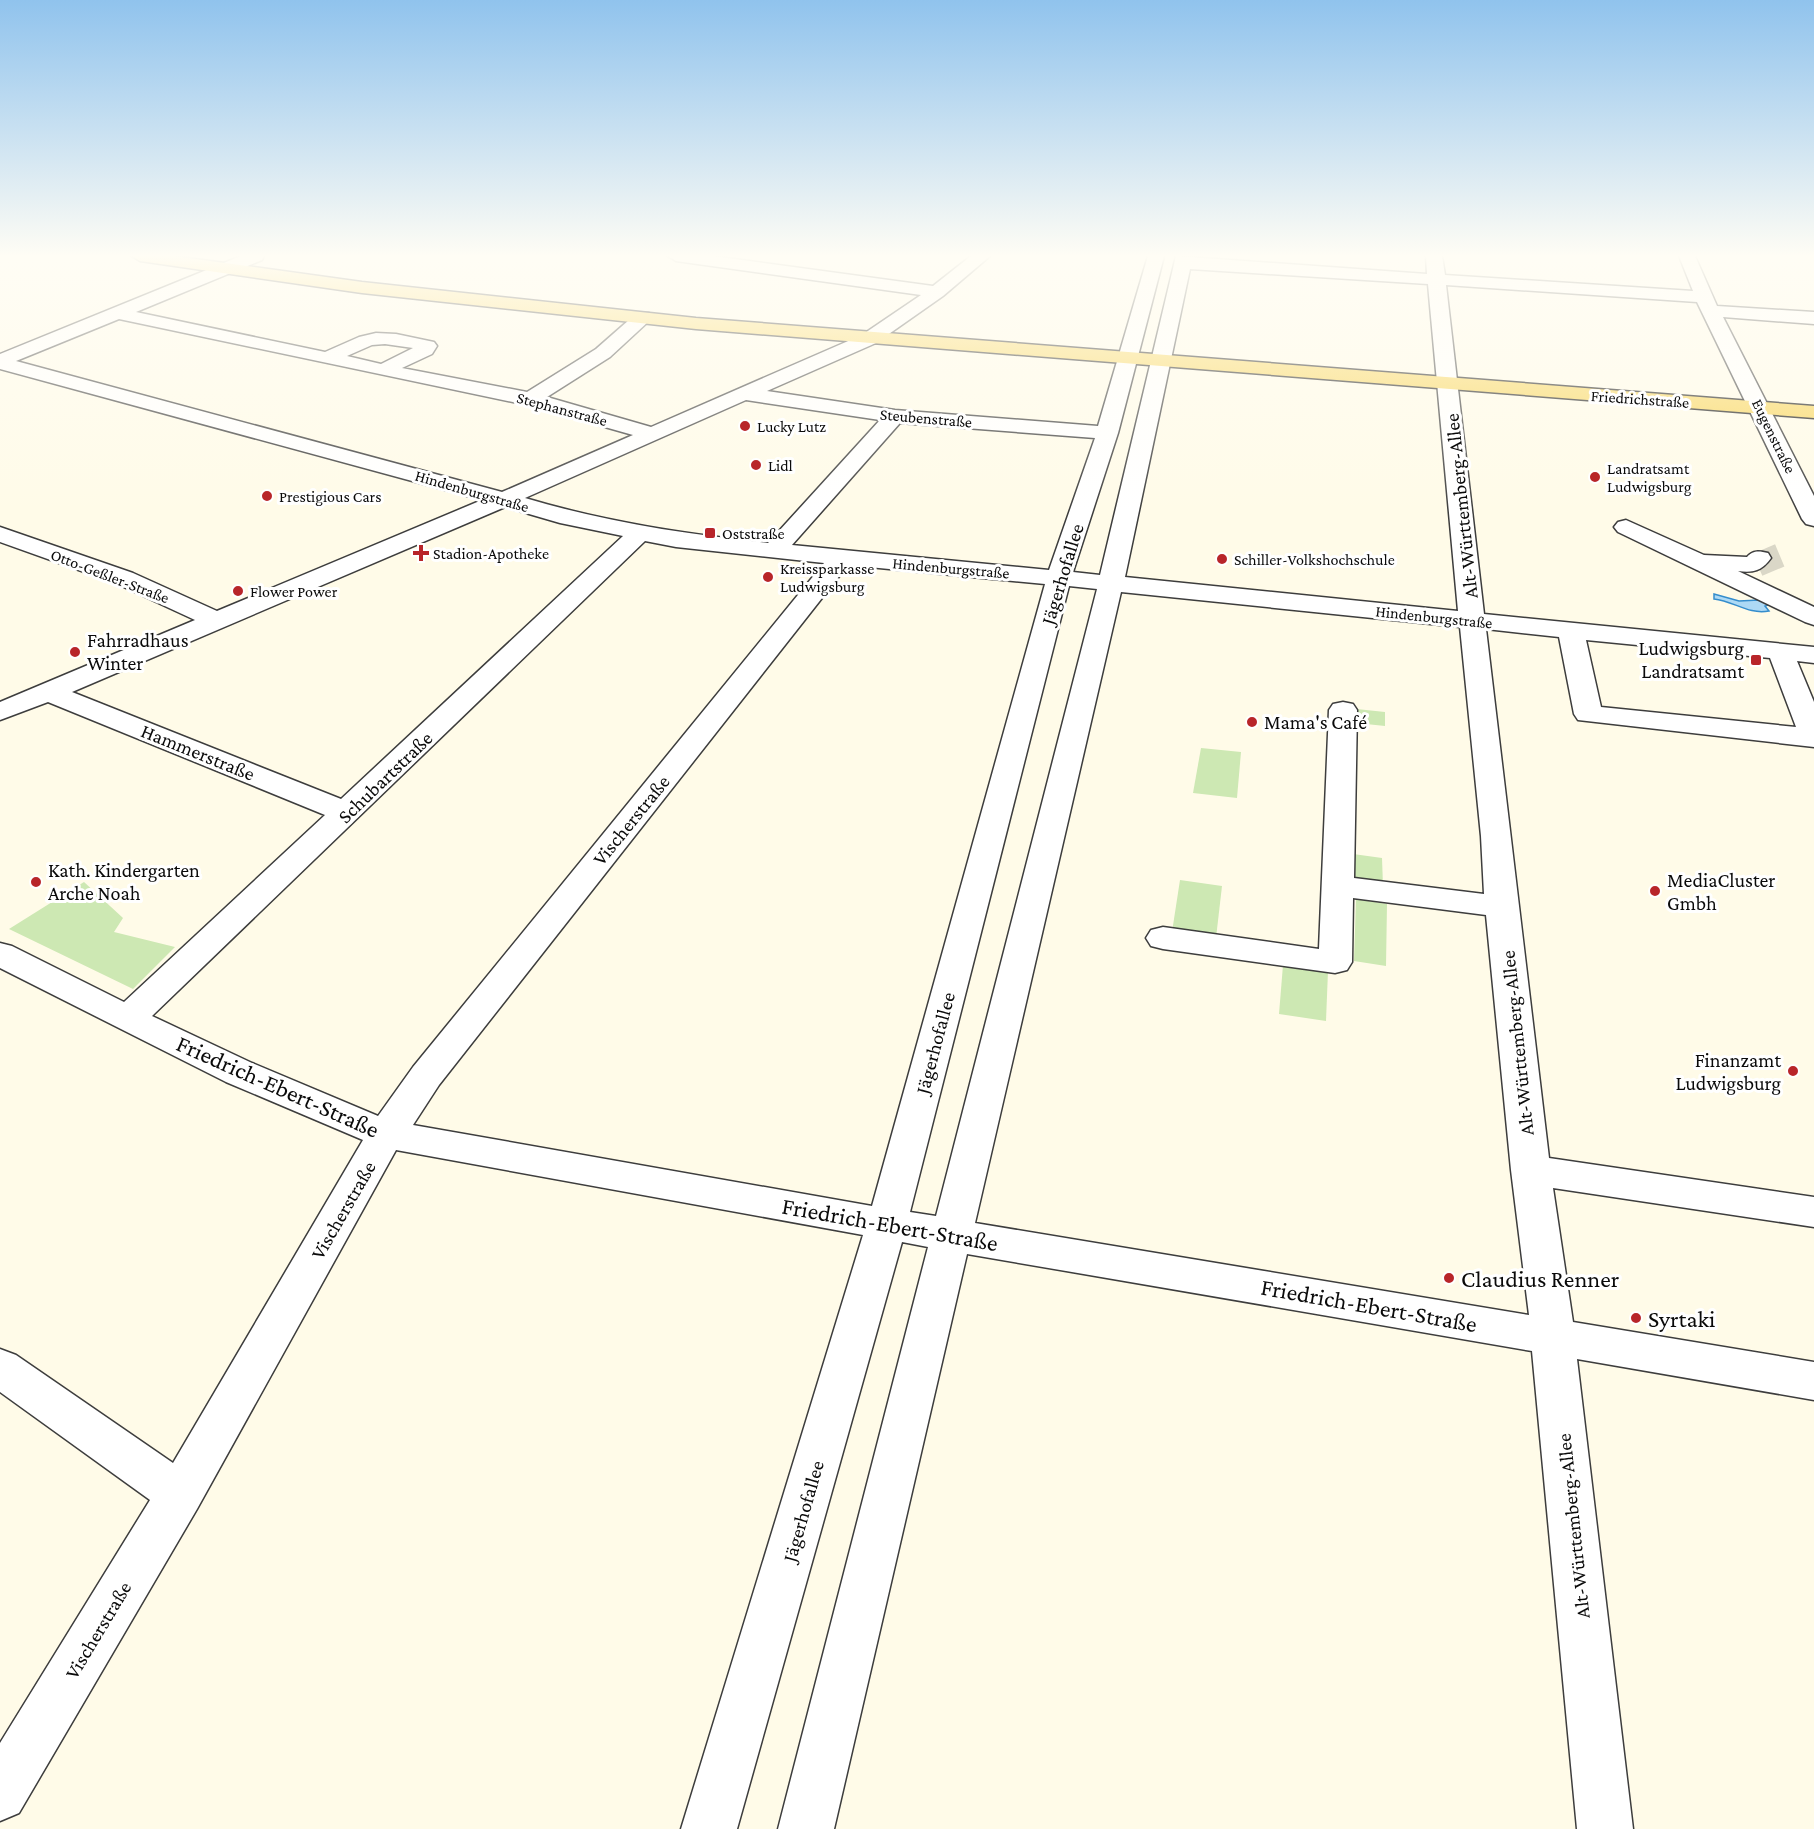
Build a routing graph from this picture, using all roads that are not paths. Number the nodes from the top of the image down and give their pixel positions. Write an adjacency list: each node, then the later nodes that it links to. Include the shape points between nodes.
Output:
1 (49, 341): 14 (street)
2 (250, 341): 12 (street, Stephanstraße)
3 (366, 341): 12 (street)
4 (405, 341): 16 (street, via 427,346)
5 (616, 341): 19 (street)
6 (863, 341): 18 (street)
7 (897, 341): 13 (main road, Friedrichstraße)
8 (1131, 341): 13 (street, Jägerhofallee)
9 (1164, 341): 15 (street)
10 (1444, 341): 17 (street, Alt-Württemberg-Allee)
11 (1727, 341): 20 (street, Eugenstraße)
12 (328, 358): 16 (street, Stephanstraße)
13 (1126, 360): 15 (main road, Friedrichstraße); 23 (street, Jägerhofallee)
14 (0, 362): 25 (street, Hindenburgstraße)
15 (1159, 362): 17 (main road, Friedrichstraße); 36 (street)
16 (383, 370): 19 (street, Stephanstraße)
17 (1449, 384): 20 (main road, Friedrichstraße); 40 (street, Alt-Württemberg-Allee)
18 (745, 394): 22 (street, Steubenstraße); 24 (street)
19 (530, 399): 24 (street, Stephanstraße)
20 (1761, 408): 21 (main road, Friedrichstraße); 26 (street, Eugenstraße)
21 (1814, 412)
22 (895, 416): 23 (street, Steubenstraße); 31 (street)
23 (1107, 433): 35 (street, Jägerhofallee)
24 (654, 434): 25 (street)
25 (502, 500): 29 (street, Hindenburgstraße); 39 (street)
26 (1814, 519)
27 (1626, 527): 30 (street)
28 (0, 534): 39 (street, Otto-Geßler-Straße, via 124,578)
29 (640, 534): 31 (street, Hindenburgstraße); 47 (street, Schubartstraße)
30 (1669, 548): 32 (street); 34 (street)
31 (774, 552): 33 (street, Hindenburgstraße)
32 (1643, 555)
33 (842, 558): 35 (street, Hindenburgstraße); 53 (street, Vischerstraße, via 433,1066)
34 (1695, 560): 37 (street, via 1755,563 1767,567 1784,587); 38 (street)
35 (1059, 578): 36 (street, Hindenburgstraße); 56 (street, Jägerhofallee)
36 (1111, 583): 40 (street, Hindenburgstraße); 57 (street)
37 (1814, 599)
38 (1814, 617)
39 (218, 621): 44 (street)
40 (1473, 621): 41 (street, Hindenburgstraße); 49 (street, Alt-Württemberg-Allee)
41 (1571, 631): 42 (street, Hindenburgstraße); 42 (street, via 1588,714 1814,738)
42 (1780, 651): 43 (street, Hindenburgstraße)
43 (1814, 655)
44 (48, 692): 45 (street); 47 (street, Hammerstraße)
45 (3, 708)
46 (1343, 710): 48 (street)
47 (348, 813): 52 (street, Schubartstraße)
48 (1339, 886): 49 (street); 50 (street, via 1335,962)
49 (1503, 908): 54 (street, Alt-Württemberg-Allee)
50 (1163, 938)
51 (0, 954): 52 (street, Friedrich-Ebert-Straße)
52 (128, 1019): 53 (street, Friedrich-Ebert-Straße, via 323,1111)
53 (386, 1134): 56 (street, Friedrich-Ebert-Straße); 61 (street, Vischerstraße)
54 (1531, 1170): 55 (street); 58 (street, Alt-Württemberg-Allee)
55 (1814, 1212)
56 (887, 1224): 57 (street, Friedrich-Ebert-Straße); 63 (street, Jägerhofallee)
57 (951, 1234): 58 (street, Friedrich-Ebert-Straße); 64 (street)
58 (1552, 1337): 60 (street, Friedrich-Ebert-Straße); 65 (street, Alt-Württemberg-Allee)
59 (0, 1368): 61 (street)
60 (1814, 1381)
61 (180, 1494): 62 (street, Vischerstraße)
62 (0, 1794)
63 (709, 1829)
64 (806, 1829)
65 (1605, 1829)

